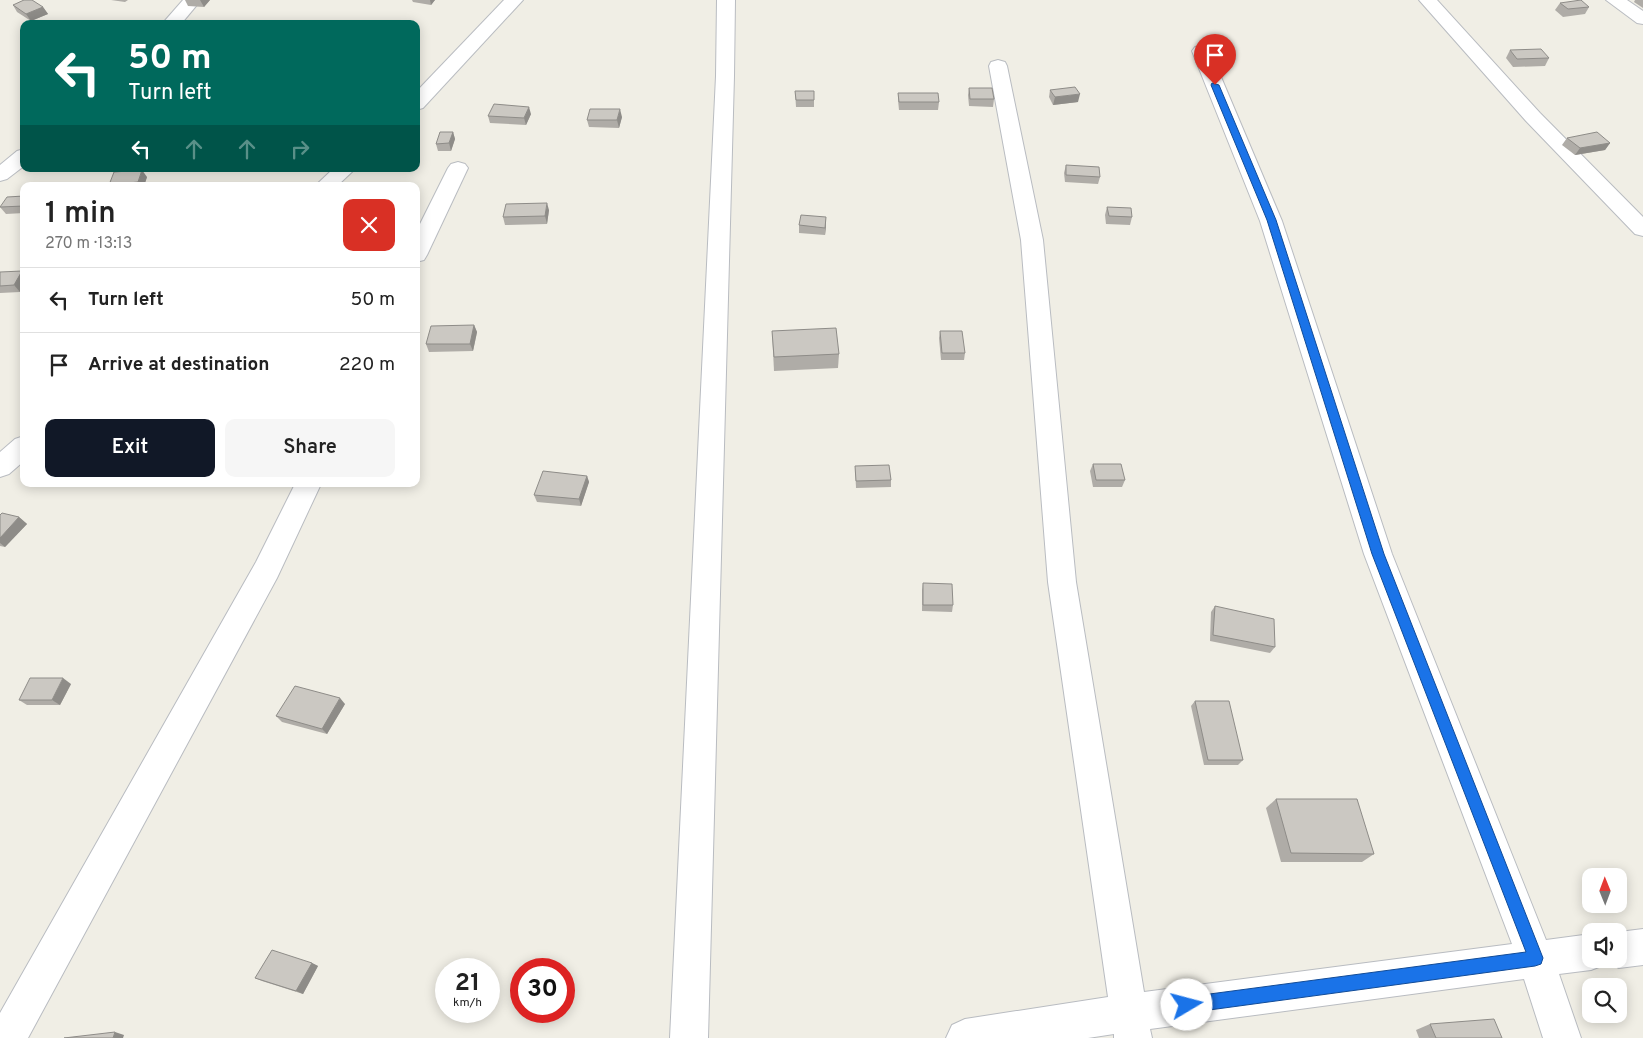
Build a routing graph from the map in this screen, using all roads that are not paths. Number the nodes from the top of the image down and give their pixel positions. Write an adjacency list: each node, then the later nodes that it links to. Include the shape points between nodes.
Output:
1 (192, 0): 7 (street)
2 (514, 0): 10 (street)
3 (726, 0): 27 (street)
4 (1428, 0): 16 (street, via 1470,49)
5 (1615, 0): 6 (street)
6 (1643, 19)
7 (174, 20)
8 (1201, 51): 24 (street, via 1271,220 1378,554)
9 (998, 66): 25 (street, via 1032,240 1062,582)
10 (420, 100)
11 (20, 158): 14 (street)
12 (458, 168): 17 (street)
13 (342, 172): 15 (street)
14 (0, 175)
15 (330, 182)
16 (1643, 229)
17 (420, 247)
18 (20, 450): 19 (street)
19 (0, 467)
20 (307, 487): 26 (street, via 267,570)
21 (1643, 947): 22 (street)
22 (1627, 949)
23 (1582, 953): 24 (street)
24 (1535, 958): 25 (street); 29 (street)
25 (1131, 1025): 28 (street)
26 (7, 1038)
27 (688, 1038)
28 (965, 1038)
29 (1562, 1038)

